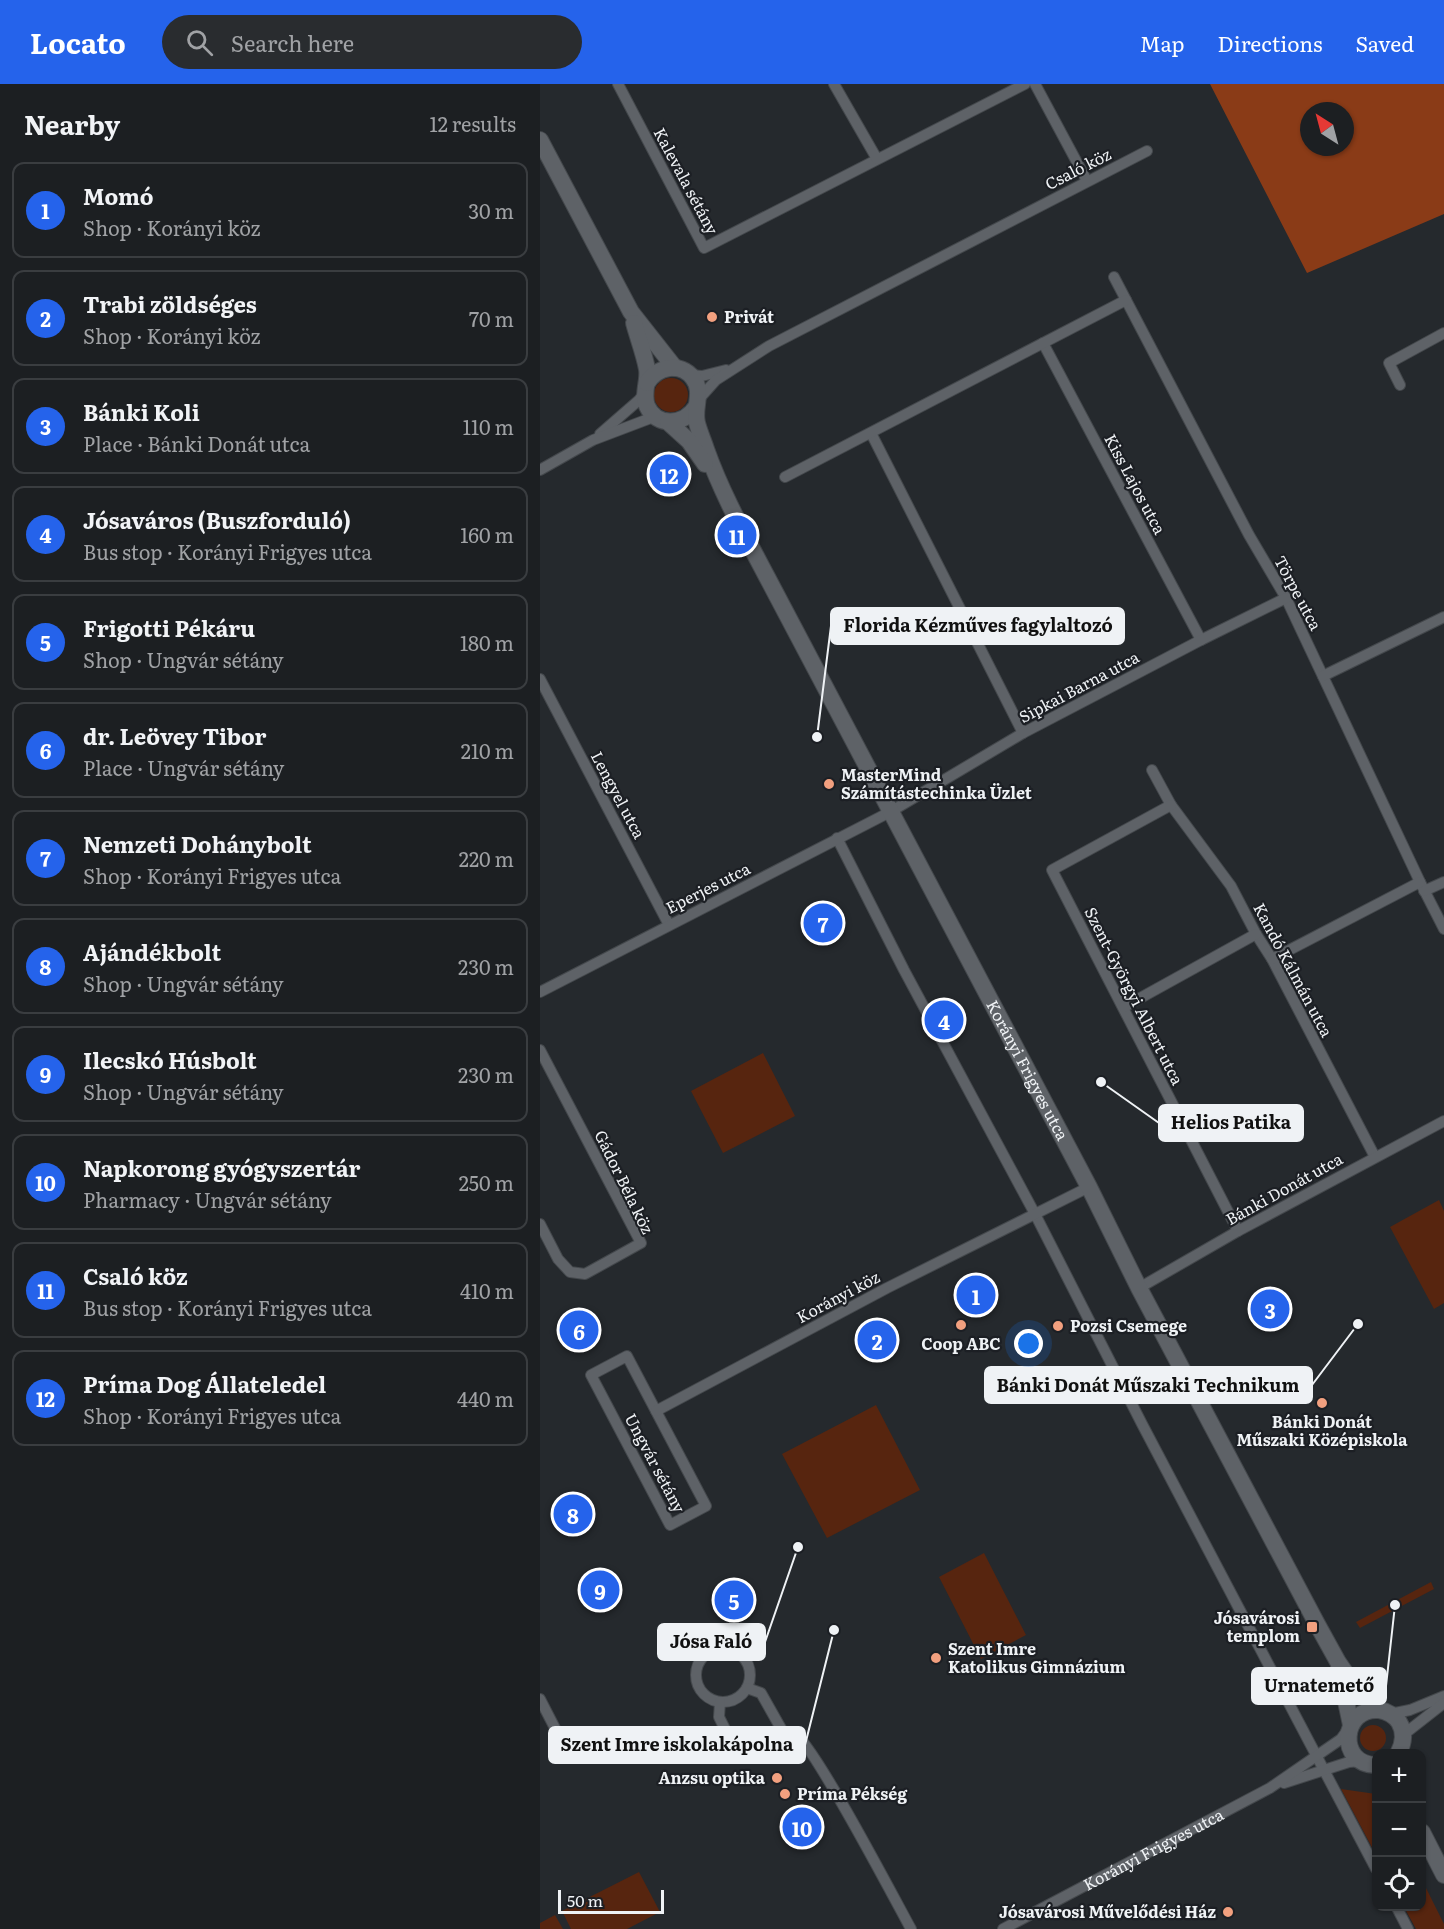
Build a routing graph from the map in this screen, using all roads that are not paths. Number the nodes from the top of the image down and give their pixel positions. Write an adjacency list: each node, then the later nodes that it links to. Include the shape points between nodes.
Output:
1 (618, 84): 7 (street, Kalevala sétány, via 704,248)
2 (834, 84): 7 (street)
3 (1025, 84): 7 (street, Kalevala sétány)
4 (1035, 84): 8 (street)
5 (540, 140): 11 (street, Korányi Frigyes utca)
6 (1147, 151): 8 (street, Csaló köz)
7 (877, 159)
8 (1087, 181): 14 (street, Csaló köz)
9 (1114, 277): 10 (street, Törpe utca)
10 (1126, 300): 13 (street); 25 (street, Törpe utca)
11 (631, 312): 15 (street, Korányi Frigyes utca); 17 (street, Korányi Frigyes utca, via 647,370)
12 (1444, 333): 16 (street, via 1389,363)
13 (1043, 343): 20 (street); 27 (street, Kiss Lajos utca)
14 (738, 366): 15 (street, Csaló köz, via 702,376); 18 (street, Csaló köz, via 716,380)
15 (683, 372): 17 (street, via 659,371); 18 (street, Korányi Frigyes utca, via 696,384)
16 (1400, 385)
17 (646, 387): 19 (street, Korányi Frigyes utca, via 648,408); 21 (street, via 639,400)
18 (697, 403): 19 (street, via 687,417 675,422); 24 (street, Korányi Frigyes utca, via 696,422)
19 (664, 420): 21 (street, via 651,418); 24 (street, Korányi Frigyes utca, via 688,441)
20 (871, 433): 23 (street); 30 (street)
21 (592, 440): 22 (street)
22 (540, 470)
23 (785, 477)
24 (716, 479): 33 (street, Korányi Frigyes utca)
25 (1286, 598): 27 (street, Sipkai Barna utca); 28 (street, Törpe utca)
26 (1444, 617): 28 (street)
27 (1201, 640): 30 (street, Sipkai Barna utca)
28 (1323, 676): 36 (street, Törpe utca)
29 (540, 679): 37 (street, Lengyel utca)
30 (1023, 733): 33 (street, Sipkai Barna utca)
31 (1152, 771): 32 (street, Kandó Kálmán utca)
32 (1171, 805): 39 (street, Kandó Kálmán utca, via 1231,886); 42 (street, Szent-Györgyi Albert utca, via 1052,870)
33 (890, 812): 34 (street, Eperjes utca); 46 (street, Korányi Frigyes utca)
34 (837, 838): 37 (street, Eperjes utca); 47 (street)
35 (1444, 882): 36 (street)
36 (1422, 887): 38 (street, Törpe utca); 40 (street)
37 (669, 925): 41 (street, Eperjes utca)
38 (1444, 929)
39 (1256, 934): 40 (street, Kandó Kálmán utca); 42 (street)
40 (1272, 959): 45 (street, Kandó Kálmán utca)
41 (540, 992)
42 (1124, 1008): 49 (street, Szent-Györgyi Albert utca)
43 (540, 1050): 48 (street, Gádor Béla köz, via 641,1244 585,1274 570,1272 558,1259)
44 (1444, 1121): 45 (street, Bánki Donát utca)
45 (1375, 1157): 49 (street, Bánki Donát utca)
46 (1089, 1187): 47 (street, Korányi köz); 50 (street, Korányi Frigyes utca)
47 (1035, 1214): 51 (street, Korányi köz); 64 (street)
48 (540, 1224)
49 (1238, 1231): 50 (street, Bánki Donát utca)
50 (1139, 1288): 52 (street, Korányi Frigyes utca)
51 (656, 1411): 51 (street, Ungvár sétány, via 627,1356 591,1375 670,1525 706,1506)
52 (1338, 1662): 58 (street, Korányi Frigyes utca, via 1360,1694); 59 (street, Korányi Frigyes utca)
53 (747, 1688): 56 (street, via 741,1696); 56 (street, via 747,1661 735,1650 715,1649 706,1653 696,1675 698,1685 705,1695); 60 (street, via 761,1693)
54 (1444, 1696): 58 (street, via 1410,1710)
55 (540, 1699): 62 (street)
56 (720, 1702): 60 (street, via 719,1717 733,1745 747,1749)
57 (1444, 1703): 61 (street)
58 (1385, 1712): 59 (street, via 1371,1710 1355,1718); 61 (street, Korányi Frigyes utca, via 1400,1723)
59 (1351, 1725): 64 (street, Korányi Frigyes utca); 65 (street, via 1349,1745 1356,1757)
60 (783, 1732): 72 (street, via 792,1732 802,1739 821,1768)
61 (1403, 1735): 63 (street)
62 (559, 1736)
63 (1400, 1749)
64 (1317, 1756): 66 (street); 67 (street, Korányi Frigyes utca)
65 (1372, 1765): 66 (street, Korányi Frigyes utca, via 1349,1762)
66 (1324, 1769): 67 (street, Korányi Frigyes utca); 69 (street)
67 (1270, 1788): 73 (street, Korányi Frigyes utca)
68 (1426, 1840): 70 (street)
69 (1372, 1860)
70 (1444, 1875)
71 (1399, 1911): 74 (street)
72 (911, 1929)
73 (1003, 1929)
74 (1408, 1929)

